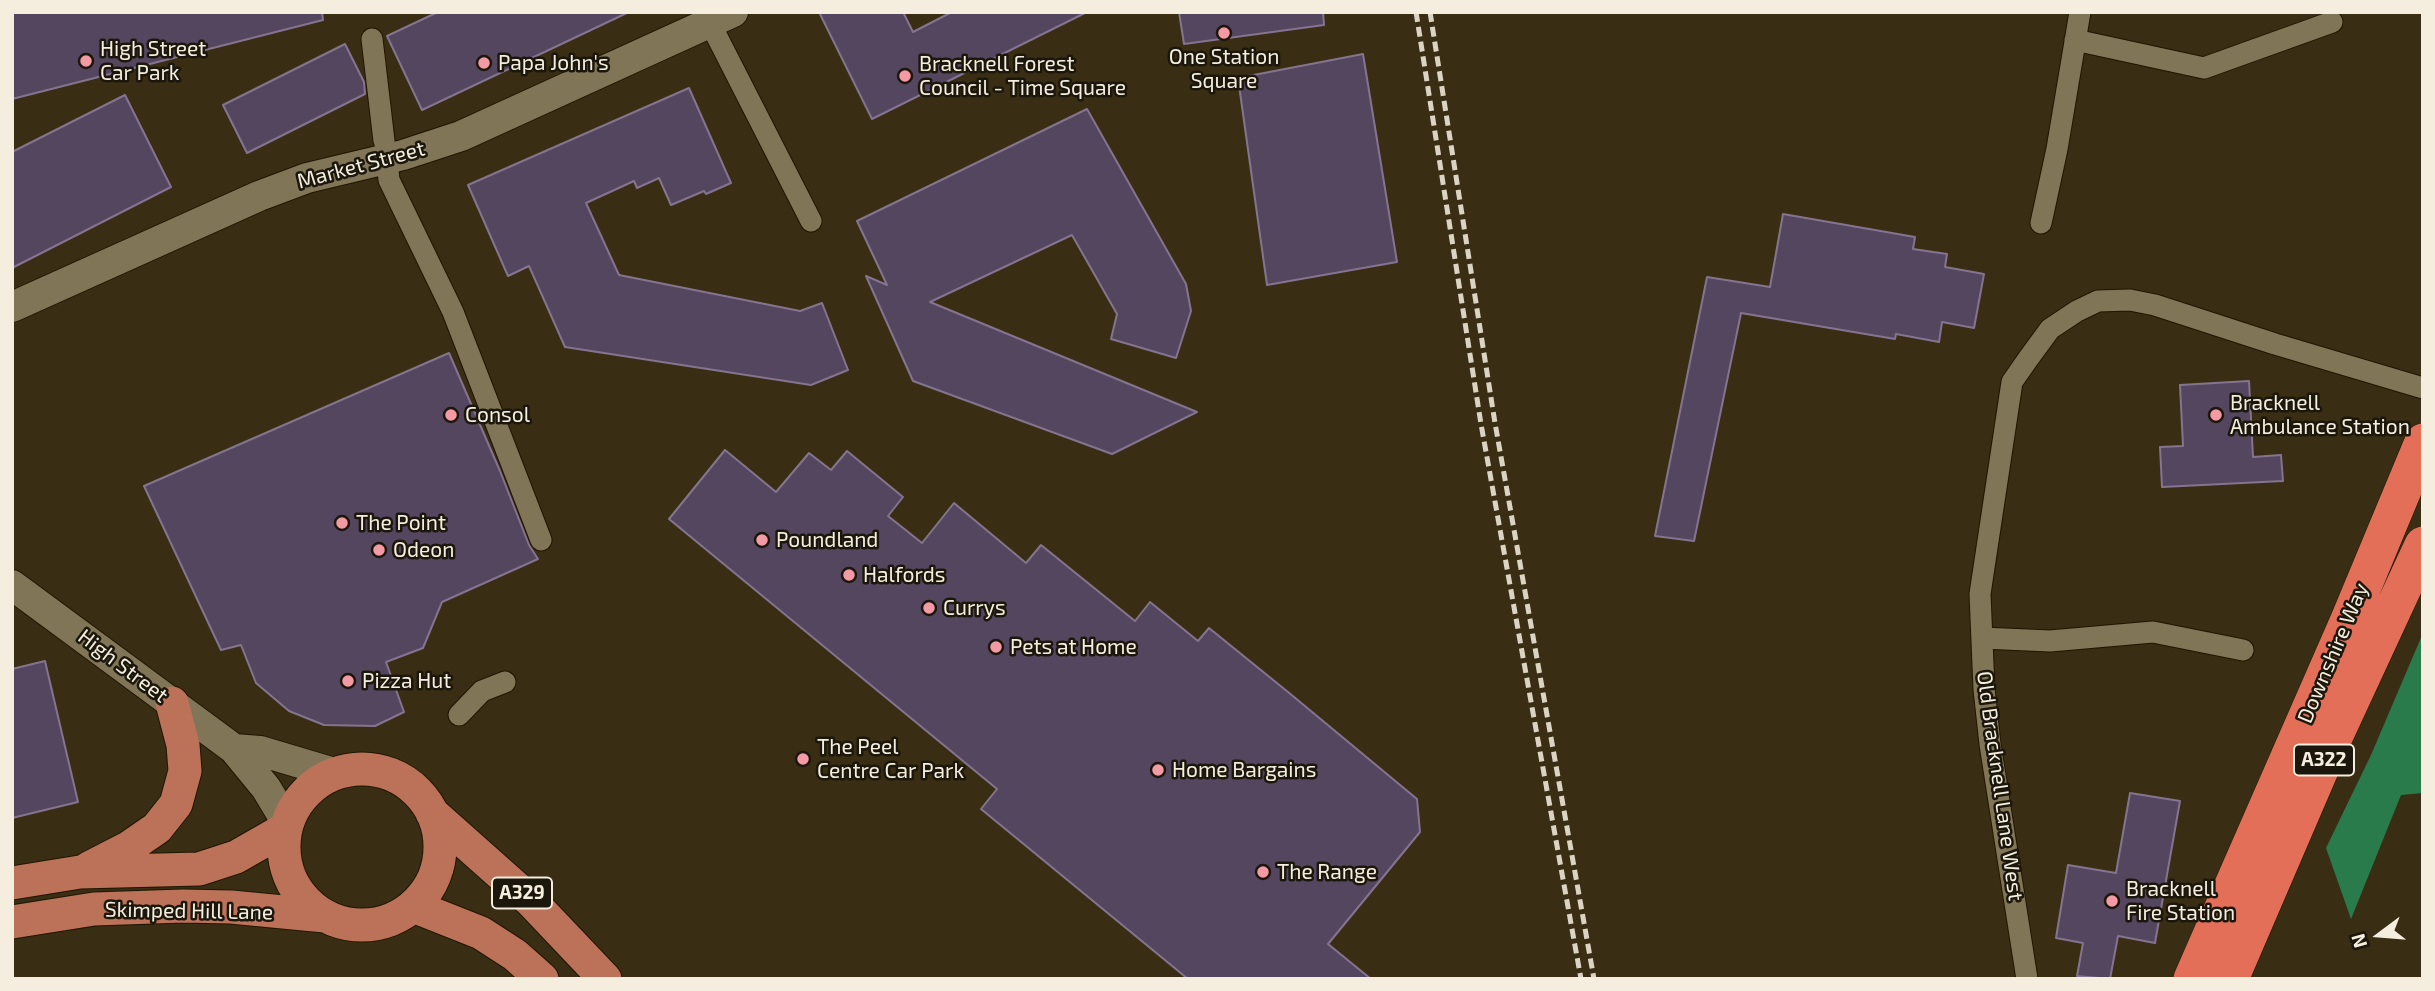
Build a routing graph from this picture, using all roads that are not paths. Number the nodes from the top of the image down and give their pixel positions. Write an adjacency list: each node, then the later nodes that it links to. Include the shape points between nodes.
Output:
1 (2080, 12): 5 (street)
2 (722, 18): 8 (street, Market Street); 10 (street, Market Street, via 461,136 294,183)
3 (2332, 22): 5 (street, via 2204,68)
4 (372, 39): 6 (street)
5 (2075, 40): 9 (street)
6 (384, 141)
7 (388, 170): 13 (street, via 453,312)
8 (811, 222)
9 (2041, 223)
10 (12, 307)
11 (2423, 388): 16 (street, Old Bracknell Lane West, via 2155,305 2098,301 2077,311 2050,329 2012,382 1980,594)
12 (2423, 442): 33 (highway, Downshire Way / A322)
13 (541, 540)
14 (2423, 545): 34 (highway, Downshire Way / A322)
15 (12, 585): 19 (street, High Street)
16 (1982, 638): 17 (street, via 2050,641 2153,632); 32 (street, Old Bracknell Lane West, via 1990,744)
17 (2243, 650)
18 (505, 682): 20 (street, via 482,691)
19 (172, 703): 21 (street, High Street); 25 (main road, via 185,771 176,804 157,828)
20 (459, 715)
21 (234, 749): 22 (street, High Street, via 260,751); 24 (street, High Street, via 266,788)
22 (334, 773): 23 (main road, via 356,768 386,772 413,788); 24 (main road, via 307,790)
23 (432, 813): 27 (main road, via 440,837 438,867); 31 (main road, A329, via 531,901)
24 (286, 826): 25 (main road, Skimped Hill Lane, via 236,857 199,869); 28 (main road, via 289,878 309,906)
25 (80, 872): 26 (main road, Skimped Hill Lane)
26 (12, 883)
27 (413, 906): 28 (main road, via 378,924 348,925); 30 (main road, A329, via 481,933)
28 (325, 916): 29 (main road, Skimped Hill Lane, via 160,906 94,909)
29 (12, 922)
30 (542, 979)
31 (605, 979)
32 (2027, 979)
33 (2192, 979)
34 (2230, 979)

